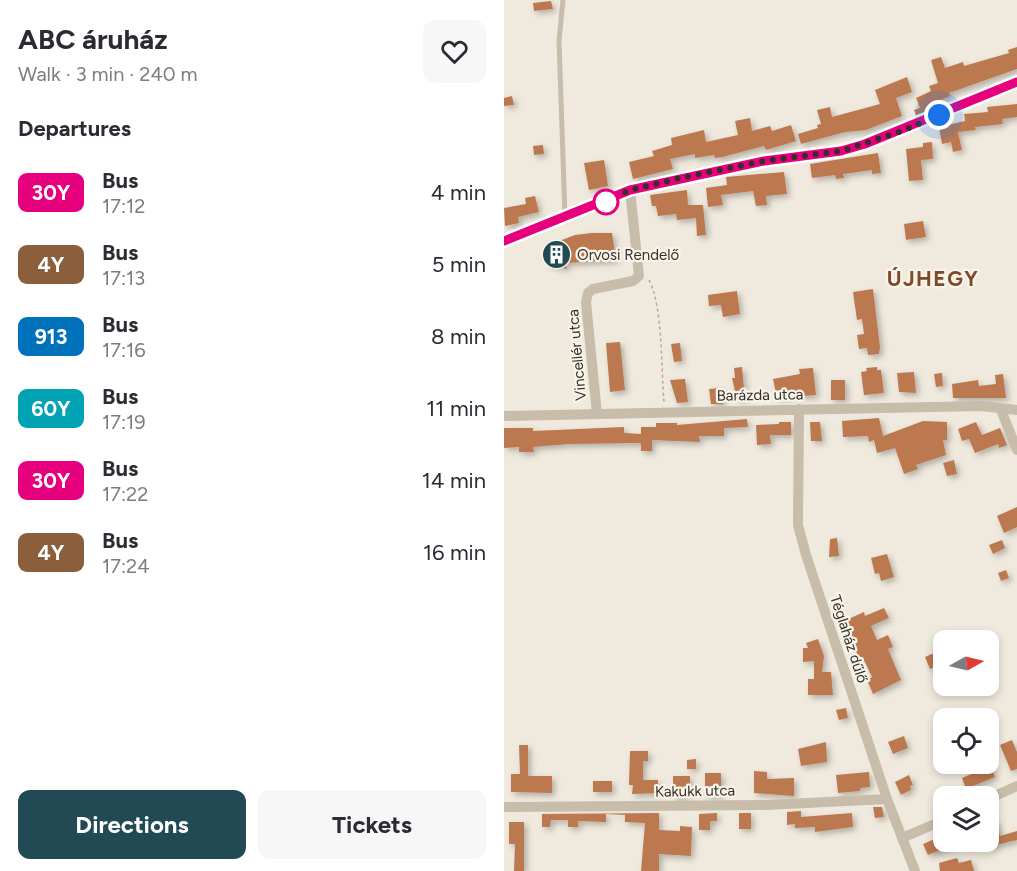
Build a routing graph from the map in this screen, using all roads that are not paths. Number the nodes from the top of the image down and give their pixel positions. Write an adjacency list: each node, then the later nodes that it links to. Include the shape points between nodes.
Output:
1 (563, 0): 4 (lane, via 559,41)
2 (1017, 82): 3 (street, via 857,146)
3 (630, 190): 4 (street); 9 (street, Vincellér utca, via 639,276 633,281 603,285 588,293 586,302)
4 (565, 218): 5 (street)
5 (504, 241)
6 (800, 409): 7 (street, Barázda utca, via 981,406); 9 (street, Barázda utca); 14 (street, Téglaház dűlő, via 798,525)
7 (1001, 410): 8 (street, Barázda utca); 11 (street)
8 (1017, 410)
9 (597, 414): 10 (street, Barázda utca)
10 (504, 416)
11 (1017, 450)
12 (1017, 786): 13 (street)
13 (999, 794)
14 (887, 799): 15 (street, Kakukk utca, via 756,805); 17 (street, Téglaház dűlő)
15 (504, 807)
16 (933, 825): 17 (street)
17 (902, 838): 18 (street, Téglaház dűlő)
18 (915, 871)

